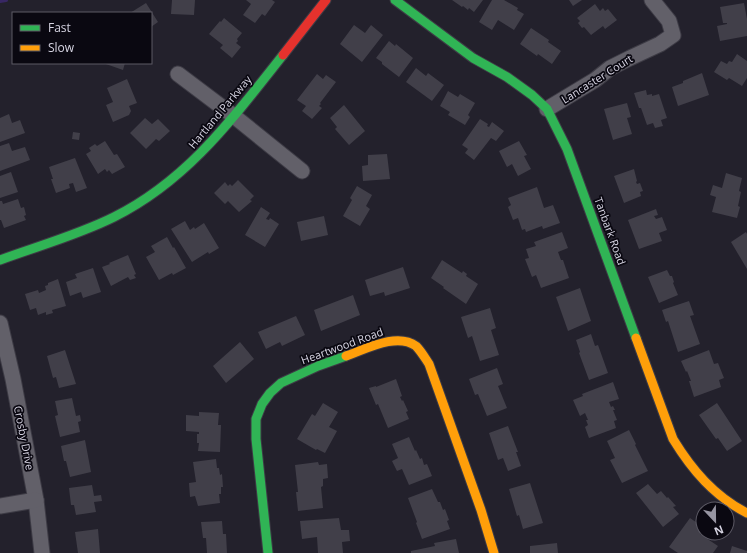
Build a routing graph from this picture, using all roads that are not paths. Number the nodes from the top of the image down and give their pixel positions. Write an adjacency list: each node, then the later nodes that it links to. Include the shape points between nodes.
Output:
1 (326, 0): 6 (street, Hartland Parkway)
2 (395, 0): 5 (street, Tanbark Road, via 472,58 532,94)
3 (652, 0): 5 (street, Lancaster Court, via 670,21 673,35 610,68)
4 (178, 74): 6 (street)
5 (547, 109): 12 (street, Tanbark Road, via 567,149 674,440 708,486)
6 (235, 117): 7 (street); 8 (street, Hartland Parkway, via 213,143 167,185 114,218)
7 (302, 171)
8 (0, 260)
9 (0, 323): 10 (street, Crosby Drive)
10 (36, 500): 11 (street); 13 (street, Crosby Drive)
11 (0, 506)
12 (747, 513)
13 (42, 553)
14 (268, 553): 15 (street, Heartwood Road, via 256,439 256,420 262,404 281,383 294,376 393,340 406,340 416,345 429,364)
15 (494, 553)

